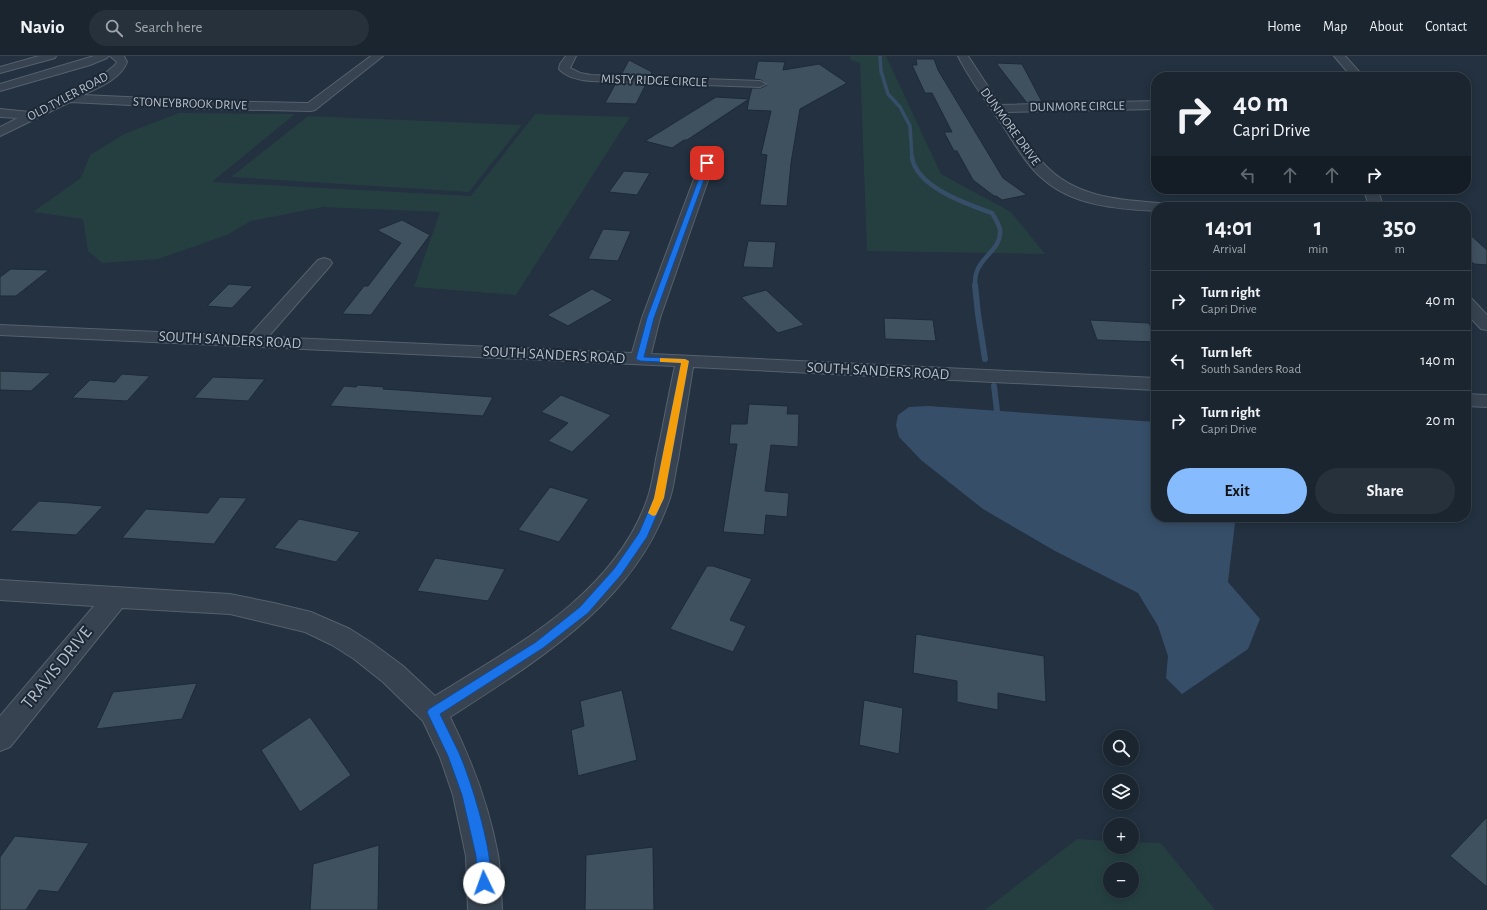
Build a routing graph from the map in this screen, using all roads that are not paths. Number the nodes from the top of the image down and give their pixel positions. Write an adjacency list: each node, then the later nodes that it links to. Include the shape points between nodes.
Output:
1 (51, 56): 9 (street)
2 (99, 56): 11 (street)
3 (103, 56): 13 (street)
4 (115, 56): 14 (street, OLD TYLER ROAD, via 122,62 120,67 102,81)
5 (378, 56): 14 (street, STONEYBROOK DRIVE, via 311,108)
6 (571, 56): 12 (street, MISTY RIDGE CIRCLE, via 564,64 564,69 578,76 591,78)
7 (963, 56): 16 (street, DUNMORE DRIVE, via 973,76)
8 (1339, 56): 10 (street)
9 (2, 69)
10 (1353, 72)
11 (0, 82)
12 (760, 84)
13 (0, 88)
14 (69, 98): 18 (street, OLD TYLER ROAD)
15 (1151, 105): 16 (street, DUNMORE CIRCLE)
16 (997, 109): 21 (street, DUNMORE DRIVE, via 1040,169 1064,188 1092,198)
17 (0, 113): 18 (street)
18 (33, 116): 19 (street, OLD TYLER ROAD)
19 (0, 132)
20 (707, 163): 27 (street, via 651,318)
21 (1151, 206)
22 (324, 262): 26 (street)
23 (1471, 308): 24 (street)
24 (1487, 325)
25 (0, 330): 26 (street, SOUTH SANDERS ROAD)
26 (254, 341): 27 (street, SOUTH SANDERS ROAD)
27 (640, 359): 28 (street, SOUTH SANDERS ROAD)
28 (685, 361): 29 (street, SOUTH SANDERS ROAD); 34 (street, via 659,498 643,535 617,572 584,610 539,645)
29 (1151, 384)
30 (1471, 400): 31 (street)
31 (1487, 401)
32 (0, 590): 33 (street)
33 (115, 598): 34 (street, via 230,604 311,623 363,651 393,674); 35 (street, TRAVIS DRIVE)
34 (433, 712): 36 (street, via 454,755 468,795 482,856)
35 (0, 738)
36 (485, 910)

